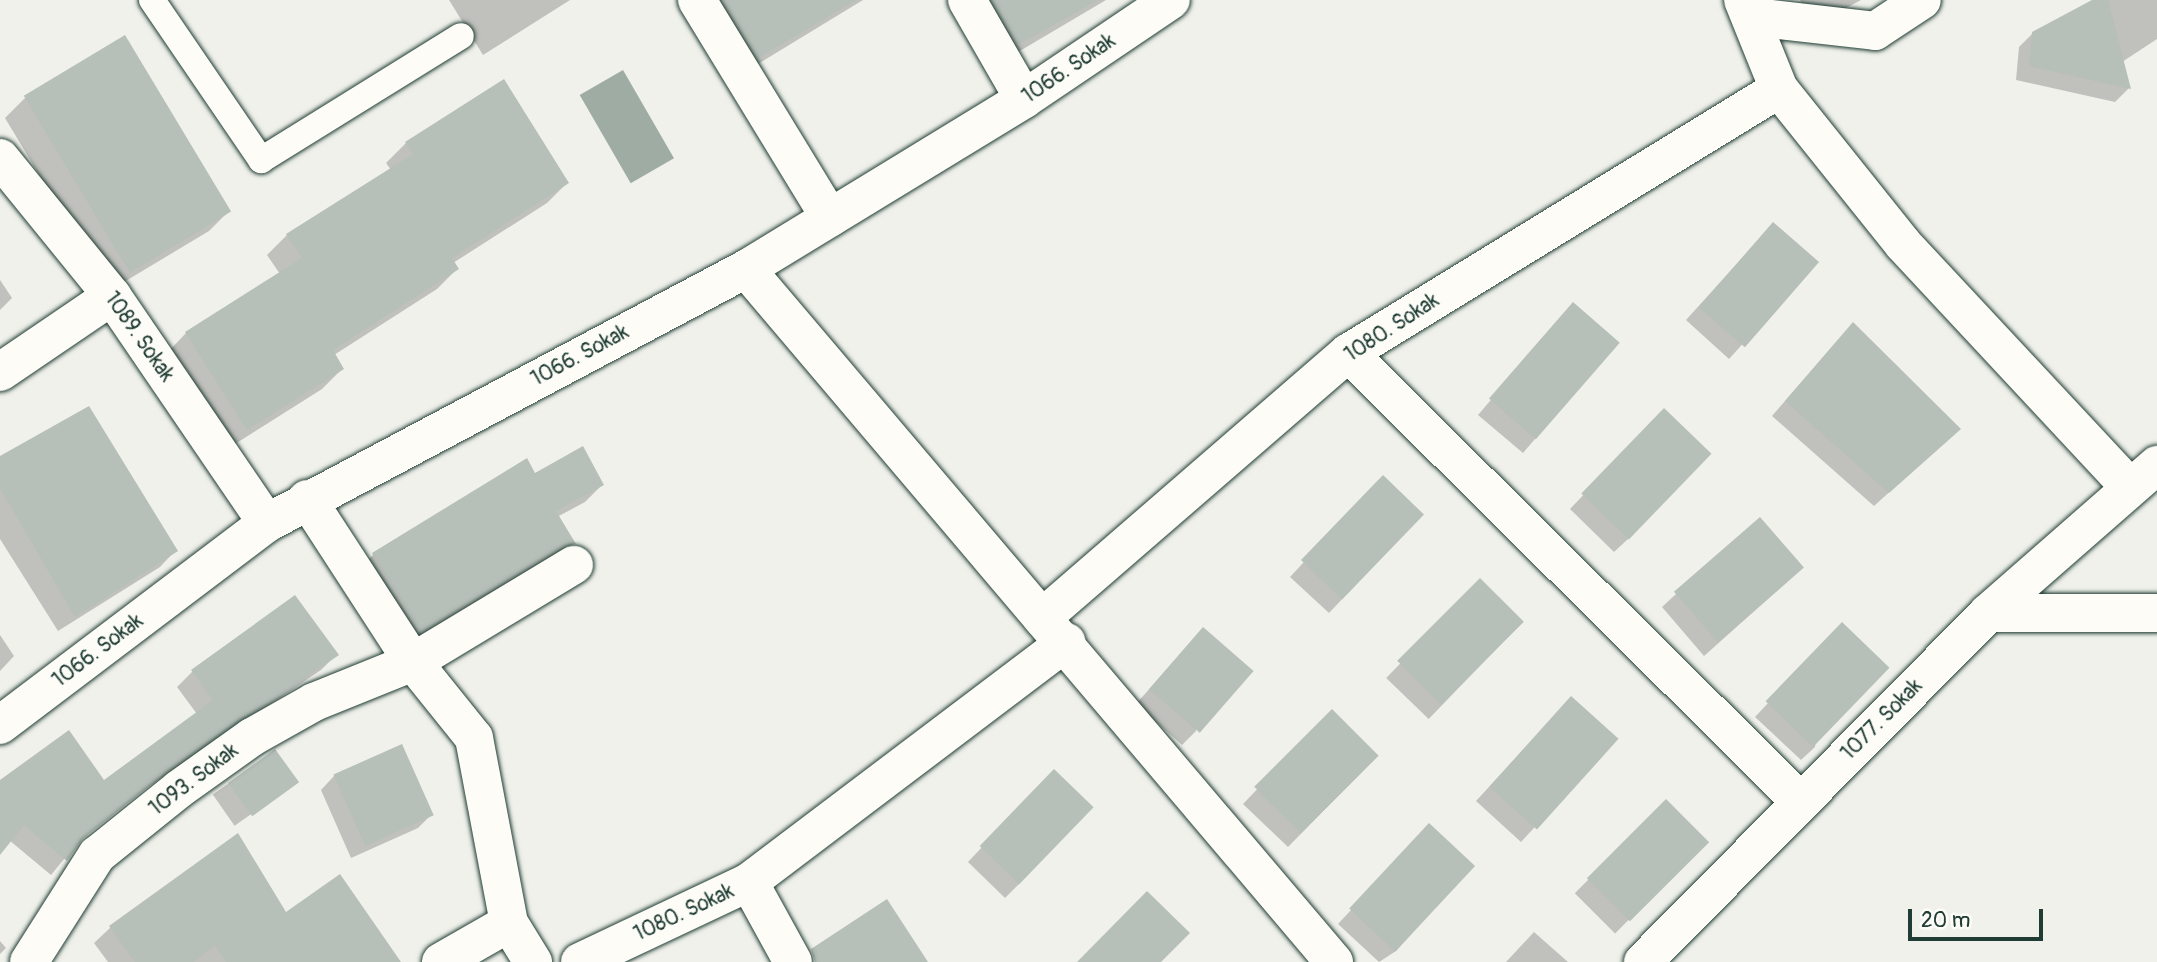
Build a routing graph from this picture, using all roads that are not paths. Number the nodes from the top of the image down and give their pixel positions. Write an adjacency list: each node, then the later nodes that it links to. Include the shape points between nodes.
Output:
1 (152, 0): 7 (lane, via 261,160)
2 (697, 0): 11 (street)
3 (967, 0): 9 (street)
4 (1171, 0): 9 (street, 1066. Sokak)
5 (1922, 0): 6 (street, via 1875,31)
6 (1748, 8): 8 (street)
7 (461, 36)
8 (1779, 89): 14 (street, 1080. Sokak); 16 (street, via 1903,244)
9 (1024, 99): 11 (street, 1066. Sokak)
10 (0, 158): 13 (street, 1089. Sokak)
11 (830, 218): 12 (street, 1066. Sokak)
12 (746, 270): 17 (street, 1066. Sokak); 22 (street)
13 (112, 296): 15 (street); 18 (street, 1089. Sokak)
14 (1348, 353): 22 (street, 1080. Sokak); 25 (street)
15 (0, 372)
16 (2143, 475): 20 (street, 1077. Sokak)
17 (307, 499): 18 (street, 1066. Sokak); 23 (street)
18 (267, 523): 24 (street, 1066. Sokak)
19 (574, 565): 23 (street, 1093. Sokak)
20 (1988, 613): 21 (street); 25 (street, 1077. Sokak)
21 (2157, 613)
22 (1054, 630): 26 (street, 1080. Sokak); 33 (street)
23 (414, 662): 27 (street, via 474,738); 28 (street, 1093. Sokak, via 314,702 252,737 179,789 97,855)
24 (0, 725)
25 (1801, 802): 34 (street, 1077. Sokak)
26 (749, 882): 31 (street, 1080. Sokak); 32 (street)
27 (509, 923): 29 (street); 30 (street)
28 (29, 962)
29 (441, 962)
30 (533, 962)
31 (580, 962)
32 (793, 962)
33 (1334, 962)
34 (1643, 962)

